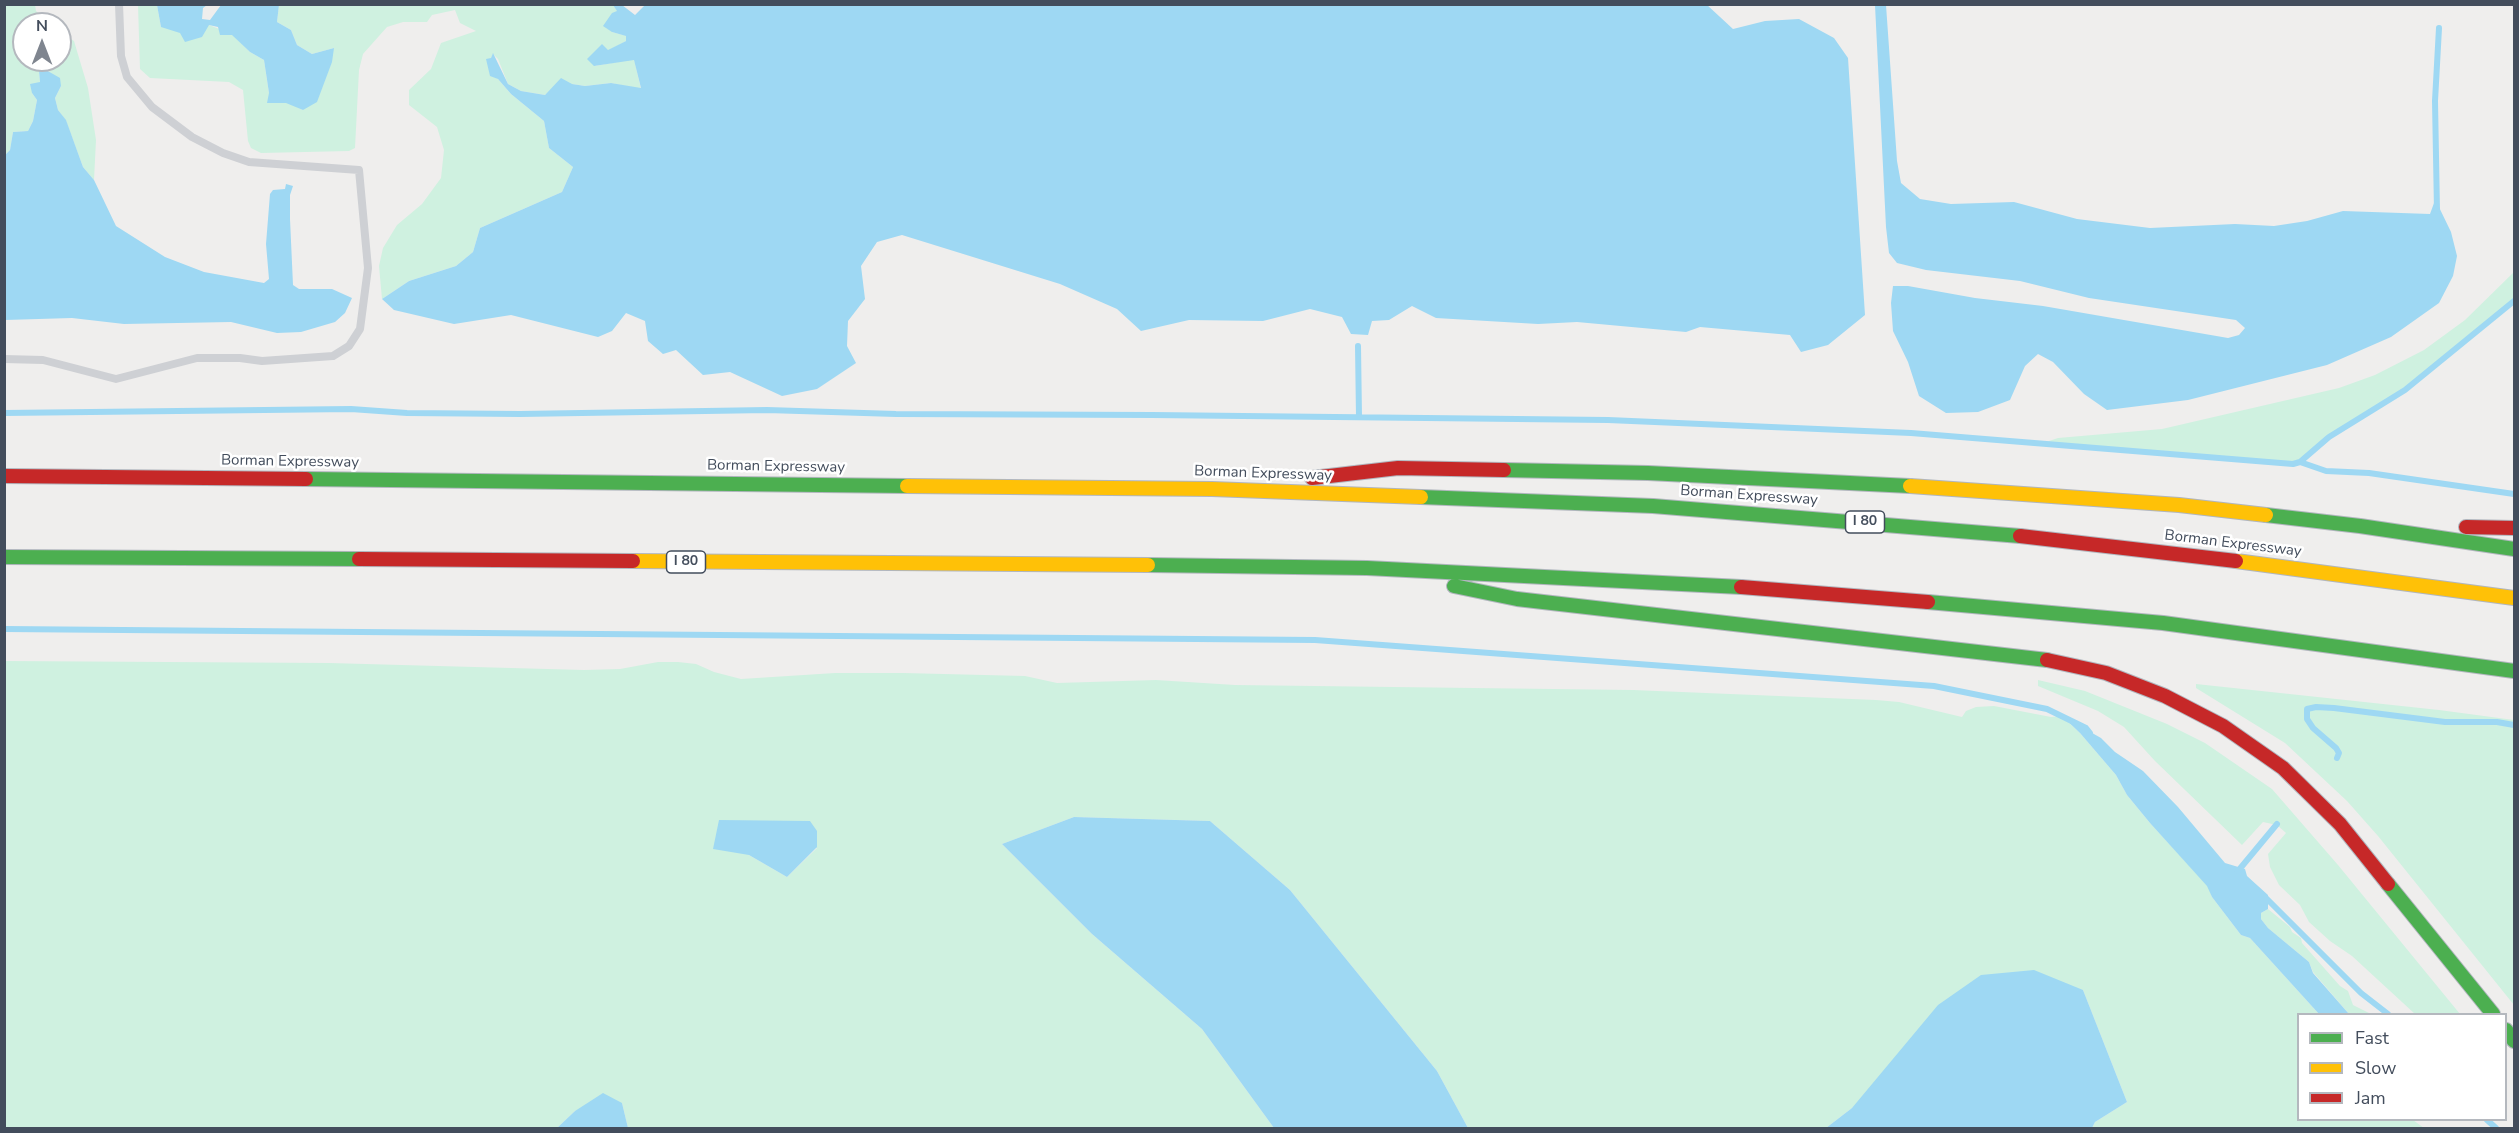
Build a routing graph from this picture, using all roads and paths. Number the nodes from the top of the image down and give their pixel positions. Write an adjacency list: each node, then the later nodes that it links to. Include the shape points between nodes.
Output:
1 (120, 4): 2 (lane, via 121,56 127,77 152,107 192,136 249,162 359,170 368,268 360,328 349,346 333,356 262,361 197,358 116,379 44,360)
2 (4, 359)
3 (4, 476): 4 (highway, Borman Expressway / I 80)
4 (1212, 489): 5 (highway, via 1398,468 1648,473 1972,490 2180,506); 10 (highway, Borman Expressway / I 80, via 1653,506 1828,519 2179,553)
5 (2360, 526): 6 (highway); 7 (highway)
6 (2514, 528)
7 (2514, 549)
8 (4, 557): 9 (highway, I 80)
9 (1367, 568): 11 (highway, I 80, via 1735,586 1994,606 2163,623); 12 (highway, via 1517,599 2032,657 2106,674 2165,696 2223,726 2291,776 2340,824)
10 (2514, 598)
11 (2514, 671)
12 (2492, 1013)

